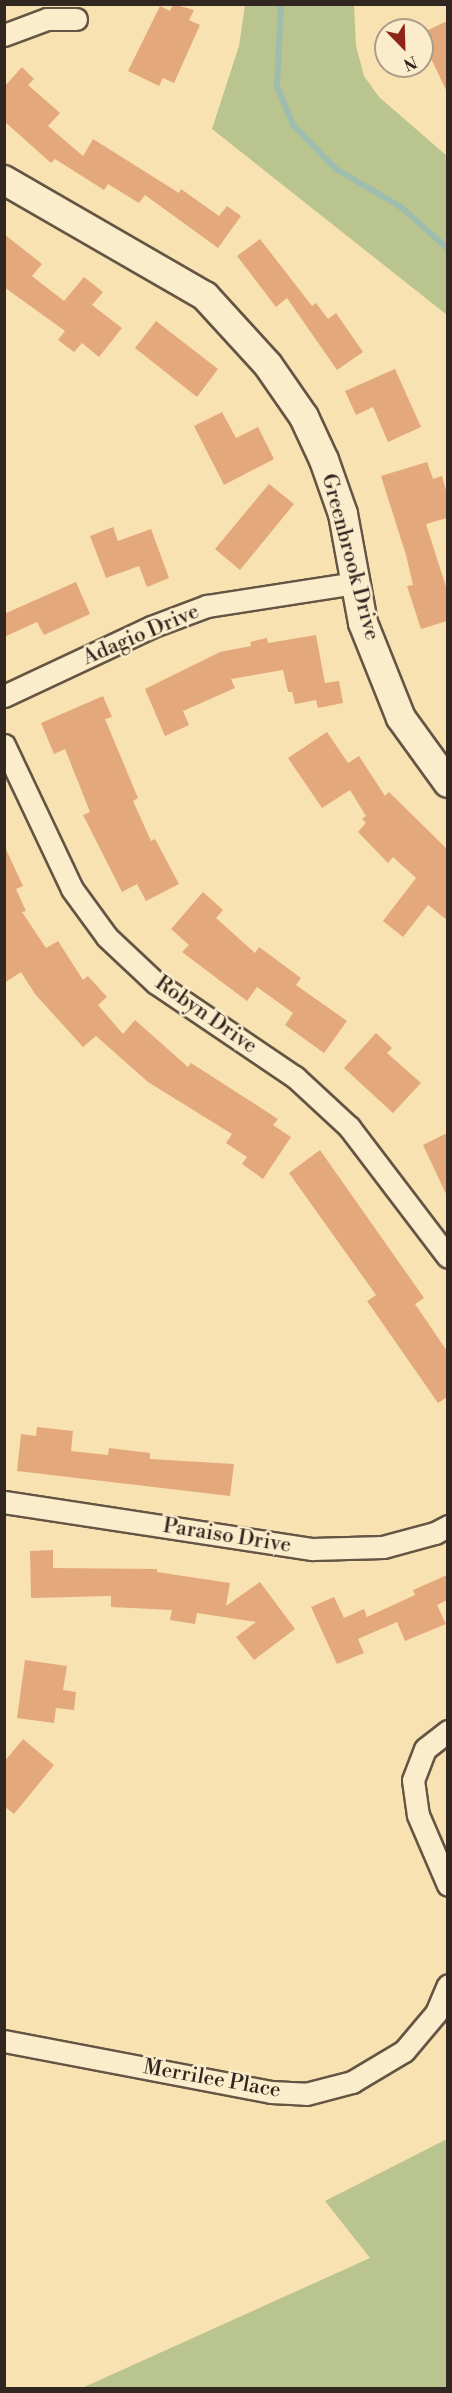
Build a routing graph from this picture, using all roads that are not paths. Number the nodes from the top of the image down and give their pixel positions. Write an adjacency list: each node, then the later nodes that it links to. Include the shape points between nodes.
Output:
1 (76, 19): 2 (street, via 47,19)
2 (4, 35)
3 (4, 180): 4 (street, Greenbrook Drive, via 168,272 205,296 240,331 304,417 324,460 343,514)
4 (355, 583): 5 (street, Adagio Drive, via 207,606 151,627); 7 (street, Greenbrook Drive, via 363,623 401,718)
5 (4, 696)
6 (4, 745): 8 (street, Robyn Drive, via 72,889 107,937 156,983 295,1077 350,1127)
7 (447, 783)
8 (447, 1257)
9 (4, 1502): 10 (street, Paraiso Drive, via 312,1549 383,1547)
10 (447, 1526)
11 (447, 1731): 12 (street, via 425,1749 413,1780 418,1815)
12 (447, 1885)
13 (447, 1985): 14 (street, Merrilee Place, via 436,2013 404,2051 352,2082 306,2094 271,2092)
14 (4, 2041)

